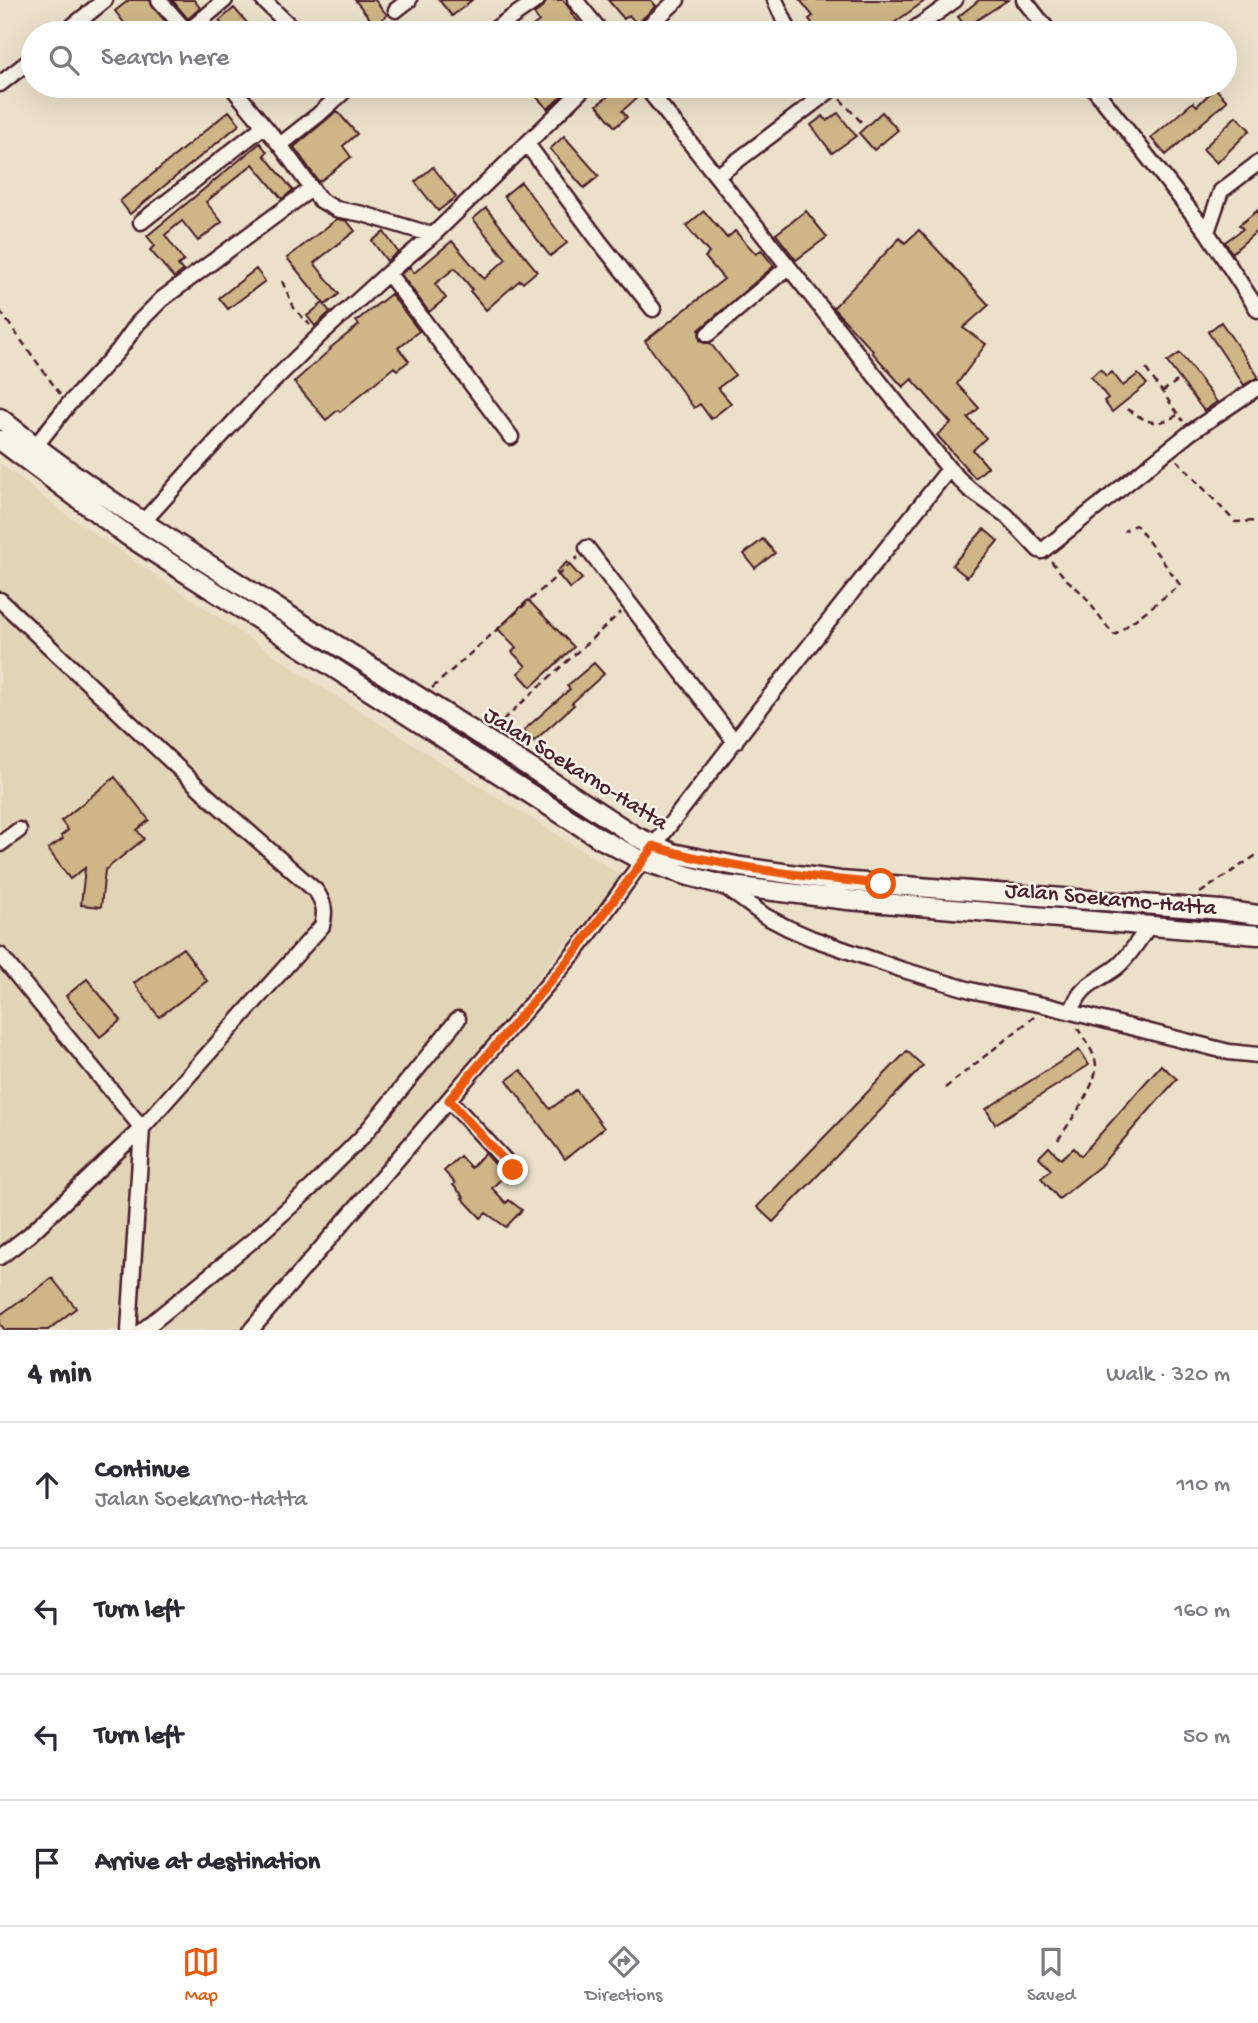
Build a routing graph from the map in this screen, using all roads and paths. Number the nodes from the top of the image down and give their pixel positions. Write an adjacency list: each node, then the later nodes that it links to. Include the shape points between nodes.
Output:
1 (105, 0): 13 (street)
2 (159, 0): 14 (street)
3 (225, 0): 15 (street)
4 (263, 0): 16 (street)
5 (409, 0): 12 (street)
6 (537, 0): 17 (street)
7 (575, 0): 18 (street)
8 (677, 0): 19 (street)
9 (775, 0): 20 (street)
10 (955, 0): 21 (street)
11 (1024, 0): 22 (street)
12 (396, 10)
13 (79, 21)
14 (177, 21)
15 (201, 21)
16 (285, 21)
17 (506, 21)
18 (593, 21)
19 (654, 21)
20 (785, 21)
21 (926, 21)
22 (1041, 21)
23 (21, 67): 24 (street)
24 (0, 84)
25 (241, 98): 33 (street)
26 (337, 98): 35 (street)
27 (574, 98): 34 (street)
28 (655, 98): 37 (street)
29 (817, 98): 37 (street)
30 (840, 98): 32 (path)
31 (1101, 98): 40 (street)
32 (862, 123)
33 (264, 126): 35 (street); 39 (street)
34 (527, 144): 41 (street); 45 (street)
35 (280, 145): 38 (street)
36 (1258, 163): 40 (street, via 1221,191)
37 (718, 176): 42 (street)
38 (311, 189): 41 (street, via 336,209); 54 (street, via 162,299)
39 (141, 222)
40 (1207, 232): 46 (street)
41 (433, 235): 43 (street)
42 (788, 267): 49 (street); 63 (street)
43 (388, 272): 48 (street); 59 (street)
44 (282, 281): 48 (path, via 294,308)
45 (653, 309)
46 (1258, 310)
47 (0, 311): 54 (path)
48 (321, 334): 65 (street)
49 (708, 334)
50 (1146, 369): 53 (path)
51 (1177, 381): 53 (path)
52 (1258, 387): 58 (street)
53 (1163, 392): 56 (path)
54 (68, 405): 62 (street)
55 (1127, 409): 56 (path, via 1148,422 1165,422)
56 (1179, 414): 58 (path)
57 (0, 418): 62 (main road, Jalan Soekarno-Hatta)
58 (1191, 432): 61 (street)
59 (511, 437)
60 (0, 440): 62 (main road, Jalan Soekarno-Hatta)
61 (1168, 451): 64 (path, via 1235,522); 68 (street)
62 (30, 453): 65 (main road, Jalan Soekarno-Hatta); 78 (main road, Jalan Soekarno-Hatta, via 128,536 599,838)
63 (949, 469): 68 (street); 73 (street)
64 (1258, 521)
65 (142, 523): 71 (main road, Jalan Soekarno-Hatta)
66 (1124, 531): 68 (path, via 1138,527 1180,585 1115,635)
67 (587, 548): 70 (street); 71 (path)
68 (1042, 551)
69 (0, 600): 93 (street, via 323,901 321,926)
70 (629, 604): 72 (path); 73 (street)
71 (421, 697): 72 (main road, Jalan Soekarno-Hatta)
72 (484, 737): 76 (main road, Jalan Soekarno-Hatta)
73 (735, 742): 76 (street)
74 (19, 830): 75 (street)
75 (0, 844)
76 (654, 846): 78 (street); 81 (main road, Jalan Soekarno-Hatta, via 741,867 840,881)
77 (1258, 854): 80 (path)
78 (643, 861): 79 (main road, Jalan Soekarno-Hatta); 92 (street, via 577,950)
79 (723, 885): 83 (main road, Jalan Soekarno-Hatta); 87 (street, via 765,916 811,938 961,987)
80 (1201, 892)
81 (1135, 905): 82 (main road, Jalan Soekarno-Hatta); 83 (main road)
82 (1258, 915)
83 (1126, 924): 84 (main road, Jalan Soekarno-Hatta)
84 (1149, 926): 85 (main road, Jalan Soekarno-Hatta); 88 (street, via 1117,966 1088,984)
85 (1258, 935)
86 (0, 955): 93 (street)
87 (1048, 1006): 88 (street); 91 (path)
88 (1072, 1012): 90 (street, via 1229,1052); 94 (path, via 1097,1067 1086,1096)
89 (458, 1019): 98 (street, via 362,1137 311,1188)
90 (1258, 1055)
91 (945, 1088)
92 (449, 1100): 95 (street); 99 (street)
93 (142, 1128): 96 (street); 97 (street)
94 (1058, 1140)
95 (513, 1170)
96 (0, 1257)
97 (129, 1330)
98 (143, 1330)
99 (251, 1330)

